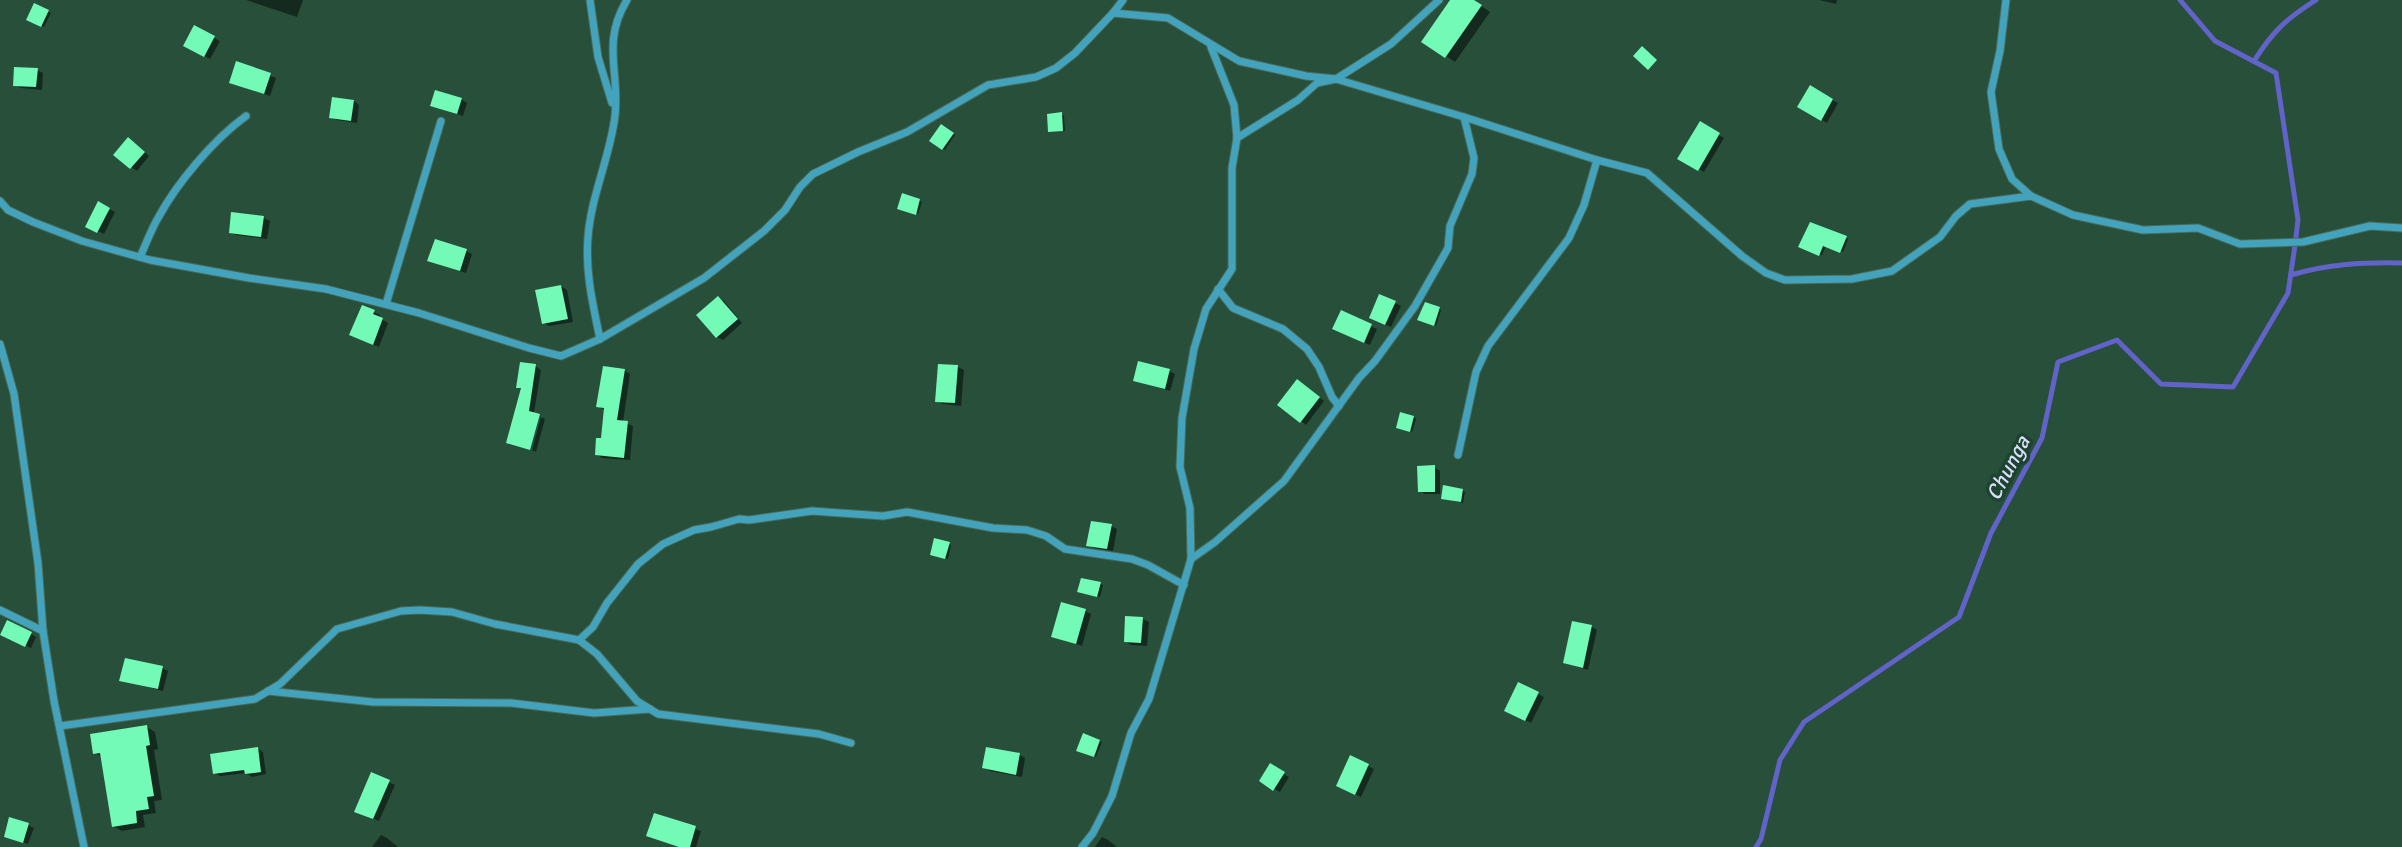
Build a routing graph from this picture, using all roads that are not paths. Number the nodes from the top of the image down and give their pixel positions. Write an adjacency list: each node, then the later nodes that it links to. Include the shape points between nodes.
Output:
1 (590, 0): 9 (street, via 598,57)
2 (627, 0): 9 (street, via 612,41)
3 (1123, 0): 6 (street)
4 (1439, 0): 8 (street, via 1391,44)
5 (2006, 0): 15 (street, via 1991,92 2002,157 2012,179)
6 (1113, 13): 7 (street, via 1168,18); 21 (street, via 1056,68 1035,77 988,85 907,132 813,174 764,231 704,278)
7 (1209, 45): 8 (street, via 1240,61); 13 (street, via 1234,105)
8 (1336, 79): 11 (street); 13 (street, via 1317,83)
9 (615, 114): 21 (street, via 588,235 587,269)
10 (246, 116): 18 (street, via 216,143 177,191 158,217)
11 (1464, 117): 14 (street); 23 (street, via 1474,158 1450,226 1448,248 1415,306)
12 (441, 121): 20 (street)
13 (1237, 138): 19 (street, via 1232,167 1231,269)
14 (1597, 160): 15 (street, via 1647,173 1742,256 1785,280 1852,279 1892,271 1940,237 1970,204); 24 (street, via 1569,238 1488,346 1476,372)
15 (2031, 196): 17 (street, via 2073,215 2143,230 2198,228 2240,244 2303,242 2370,226)
16 (0, 201): 18 (street, via 33,222)
17 (2402, 229)
18 (140, 257): 20 (street)
19 (1218, 289): 23 (street, via 1233,308 1283,329 1307,349); 25 (street, via 1206,309 1194,349 1182,418 1180,467 1190,508)
20 (386, 304): 21 (street, via 561,356)
21 (600, 339)
22 (0, 344): 28 (street, via 14,394)
23 (1339, 406): 25 (street, via 1284,481)
24 (1458, 455)
25 (1192, 559): 26 (street)
26 (1184, 585): 29 (street, via 1140,562 1065,549 1027,530 907,512 883,516 812,511 738,519 663,544 638,564); 35 (street, via 1149,699 1131,733 1112,796)
27 (0, 610): 28 (street)
28 (43, 631): 32 (street)
29 (579, 640): 30 (street, via 453,612 401,611 337,629); 31 (street)
30 (267, 691): 31 (street, via 373,702 511,703 594,713); 32 (street, via 236,703)
31 (650, 709): 33 (street, via 658,715 820,734)
32 (60, 726): 34 (street)
33 (850, 743)
34 (84, 847)
35 (1082, 847)

